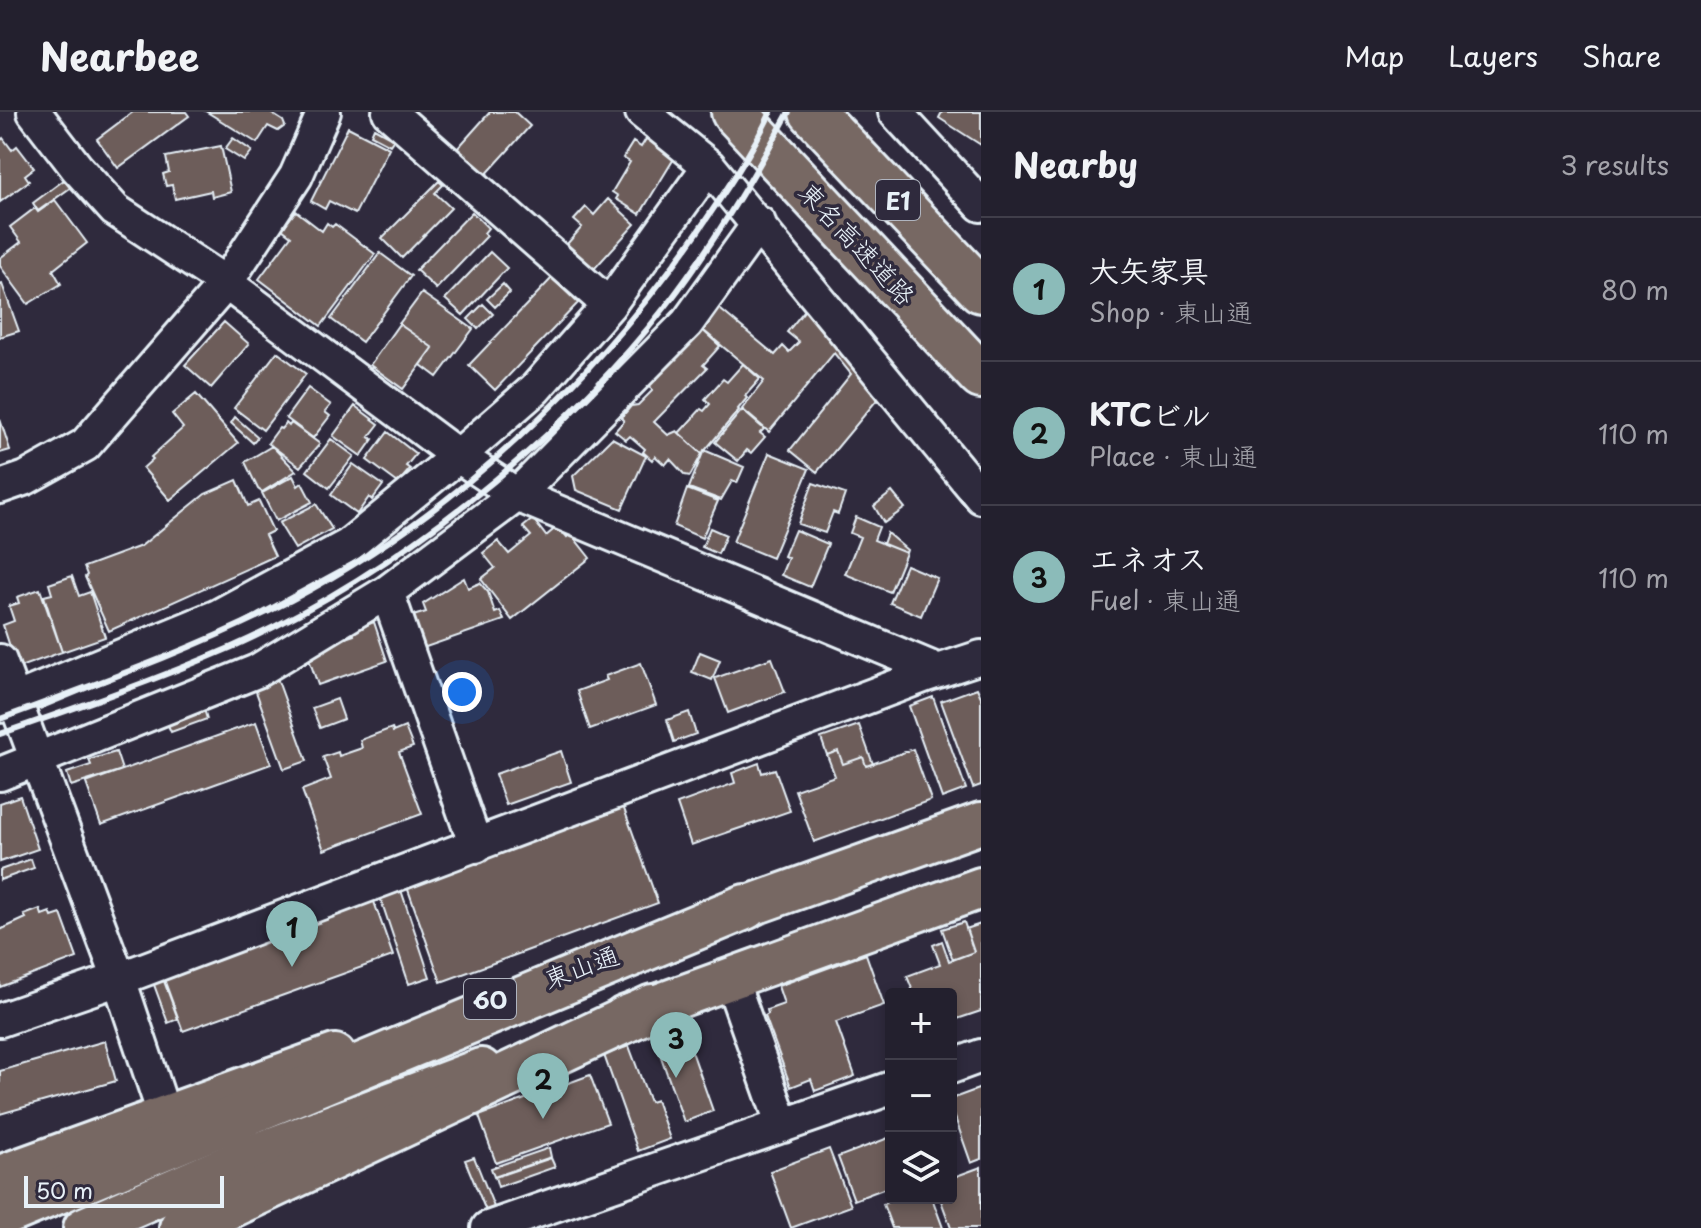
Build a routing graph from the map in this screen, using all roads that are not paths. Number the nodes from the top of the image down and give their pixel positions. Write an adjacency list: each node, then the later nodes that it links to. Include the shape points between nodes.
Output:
1 (34, 112): 11 (street, via 115,210)
2 (324, 112): 11 (street, via 296,176)
3 (389, 112): 13 (street)
4 (642, 112): 8 (street)
5 (734, 112): 14 (highway, 東名高速道路 / E1)
6 (812, 112): 12 (highway, E1)
7 (895, 112): 9 (street)
8 (709, 166): 10 (street); 13 (street)
9 (977, 190)
10 (759, 223): 17 (street, via 687,323); 18 (street)
11 (226, 283): 15 (street); 16 (street, via 85,445)
12 (981, 290)
13 (609, 305): 15 (street, via 535,389)
14 (981, 376)
15 (458, 456): 17 (street); 23 (street, via 349,545 218,616)
16 (0, 487)
17 (517, 495): 19 (street); 22 (street)
18 (981, 497)
19 (387, 592): 24 (street, via 257,671); 27 (street)
20 (981, 657): 22 (street)
21 (0, 661): 23 (street)
22 (939, 671): 27 (street)
23 (7, 703): 24 (street)
24 (37, 760): 25 (street); 30 (street)
25 (0, 774)
26 (981, 823): 29 (main road, 東山通 / 60)
27 (476, 846): 30 (street)
28 (981, 888): 31 (main road, 60)
29 (745, 907): 37 (main road, 東山通 / 60); 39 (highway)
30 (119, 979): 33 (street); 37 (street)
31 (731, 979): 32 (main road, 60); 38 (street)
32 (653, 1007): 40 (highway); 41 (main road, 60, via 356,1114)
33 (0, 1020)
34 (981, 1056): 35 (street)
35 (957, 1065)
36 (885, 1090): 38 (street)
37 (165, 1117): 39 (main road, 東山通 / 60)
38 (783, 1126): 42 (street)
39 (3, 1204)
40 (191, 1224)
41 (84, 1228)
42 (488, 1228)

